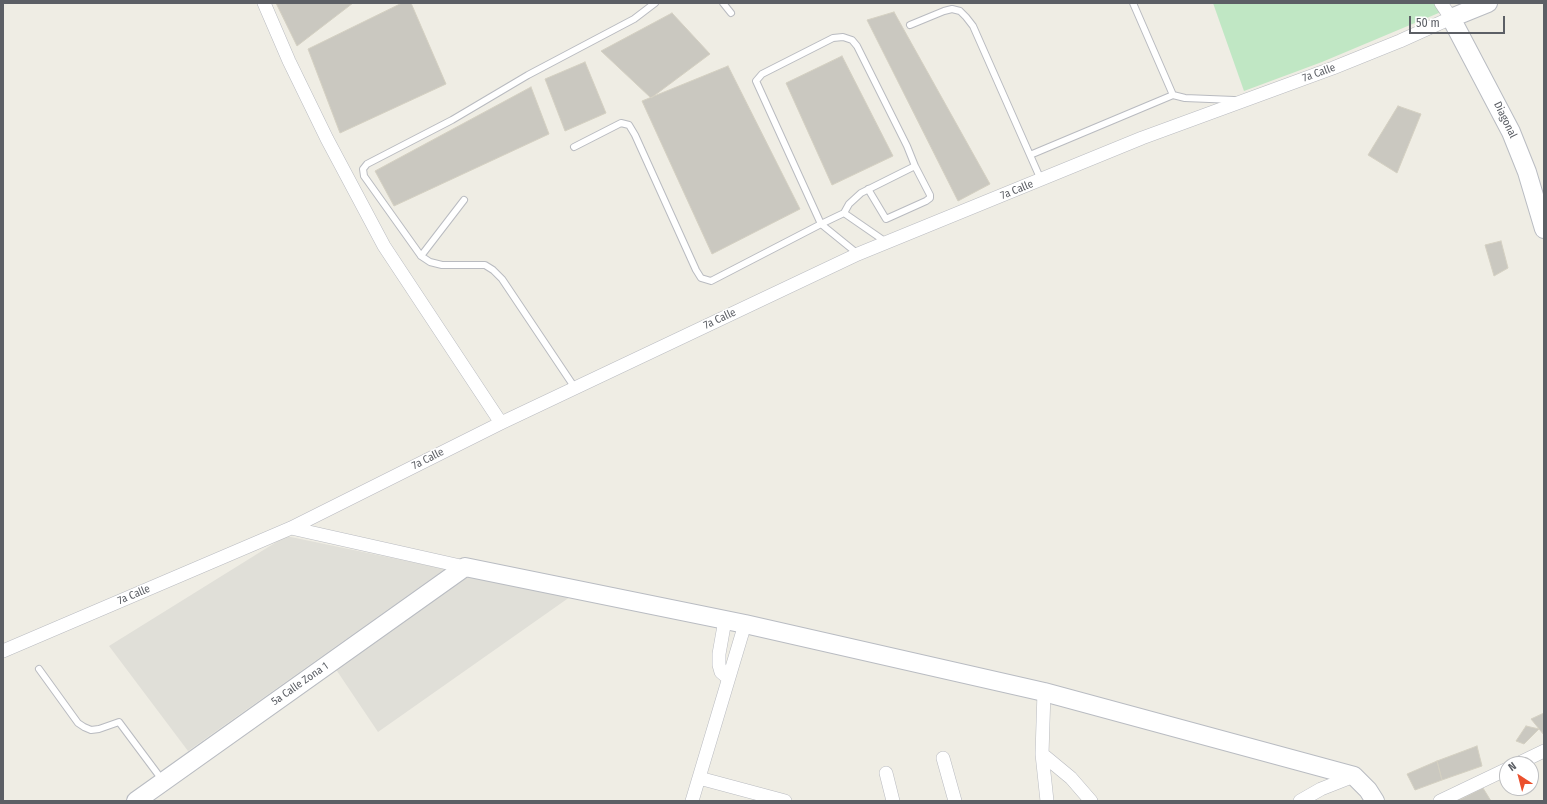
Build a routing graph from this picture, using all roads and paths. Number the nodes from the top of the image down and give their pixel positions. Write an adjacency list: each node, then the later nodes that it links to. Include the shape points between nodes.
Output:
1 (264, 3): 25 (street, via 327,139 384,246)
2 (655, 3): 23 (lane, via 634,20 367,164 363,170 364,176)
3 (723, 3): 7 (lane)
4 (1133, 3): 10 (lane)
5 (1442, 3): 8 (street)
6 (1488, 3): 8 (street)
7 (732, 13)
8 (1451, 18): 11 (street, 7a Calle, via 1339,66); 20 (street, Diagonal, via 1511,132 1527,172)
9 (910, 25): 13 (lane, via 952,9 966,16 973,26)
10 (1173, 95): 11 (lane); 13 (lane)
11 (1244, 101): 15 (street, 7a Calle, via 1142,138)
12 (574, 147): 19 (lane, via 621,123 629,125 696,270 701,278 706,280 711,281)
13 (1030, 155): 15 (lane)
14 (915, 166): 16 (lane); 16 (lane, via 930,195 926,201 886,219); 19 (lane, via 852,40 843,37 833,38 762,74 756,81 758,88)
15 (1041, 180): 21 (street, 7a Calle)
16 (868, 189): 18 (lane, via 849,204)
17 (464, 200): 23 (lane)
18 (844, 213): 19 (lane); 21 (lane)
19 (821, 224): 22 (lane)
20 (1544, 229)
21 (887, 243): 22 (street, 7a Calle)
22 (858, 254): 24 (street, 7a Calle)
23 (421, 256): 24 (lane, via 442,265 485,265 493,270 502,279)
24 (575, 388): 25 (street, 7a Calle)
25 (501, 423): 26 (street, 7a Calle)
26 (291, 528): 27 (street); 30 (street, 7a Calle)
27 (465, 567): 28 (street); 42 (street, 5a Calle Zona 1)
28 (725, 620): 29 (street); 32 (street, via 719,665 721,672)
29 (745, 624): 32 (street); 33 (street)
30 (3, 652)
31 (38, 669): 42 (lane, via 78,723 84,727 91,730 100,729 119,722)
32 (728, 678): 41 (street)
33 (1044, 692): 35 (street); 40 (street)
34 (1544, 751): 36 (street)
35 (1042, 754): 49 (street); 50 (street, via 1071,778)
36 (1533, 756)
37 (943, 758): 48 (street)
38 (886, 773): 47 (street)
39 (1499, 773): 53 (street)
40 (1354, 776): 51 (street, via 1321,789); 52 (street)
41 (699, 778): 43 (street); 45 (street)
42 (163, 781): 44 (street, 5a Calle Zona 1)
43 (742, 795): 46 (street)
44 (136, 801)
45 (692, 801)
46 (786, 801)
47 (893, 801)
48 (955, 801)
49 (1047, 801)
50 (1091, 801)
51 (1300, 801)
52 (1375, 801)
53 (1440, 801)

